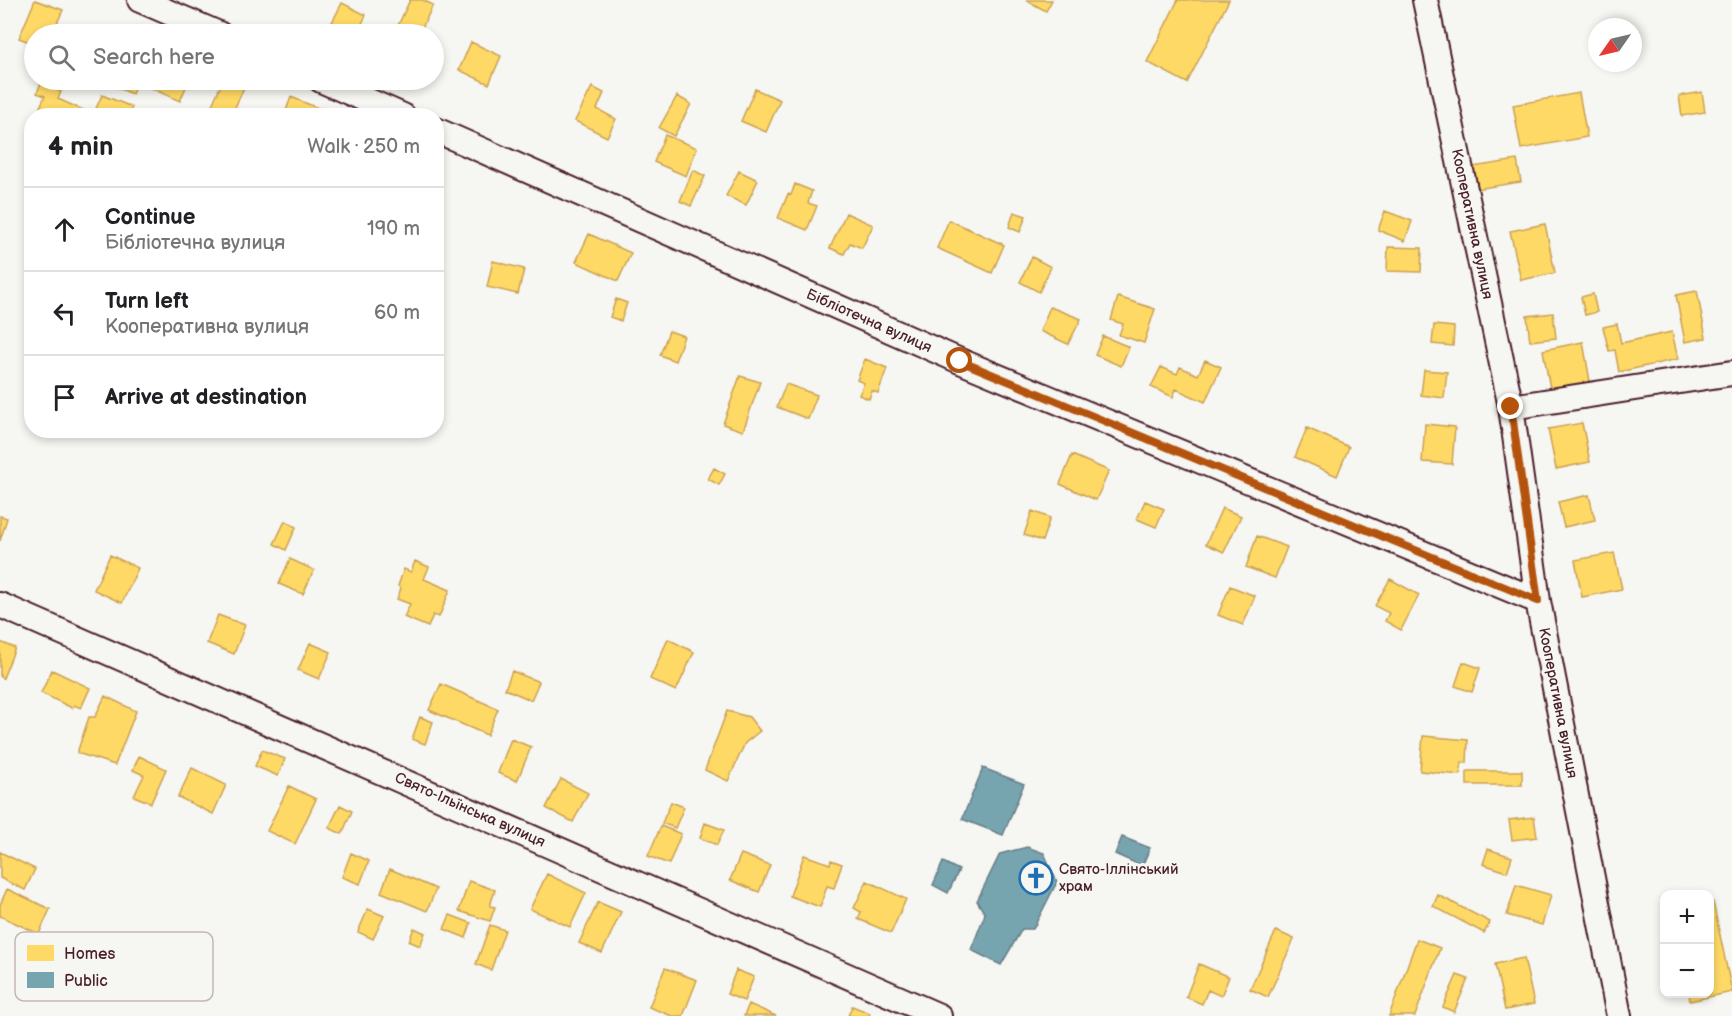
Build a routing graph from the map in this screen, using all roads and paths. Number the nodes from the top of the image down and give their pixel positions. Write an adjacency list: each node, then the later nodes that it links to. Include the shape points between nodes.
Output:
1 (141, 0): 3 (street)
2 (1425, 0): 8 (street, Кооперативна вулиця)
3 (196, 24)
4 (344, 90): 5 (street)
5 (385, 108)
6 (444, 134): 9 (street, Бібліотечна вулиця, via 960,361)
7 (1732, 374): 8 (street)
8 (1511, 407): 9 (street, Кооперативна вулиця)
9 (1538, 601): 12 (street, Кооперативна вулиця)
10 (0, 605): 11 (street, Свято-Ільїнська вулиця)
11 (939, 1016)
12 (1619, 1016)

